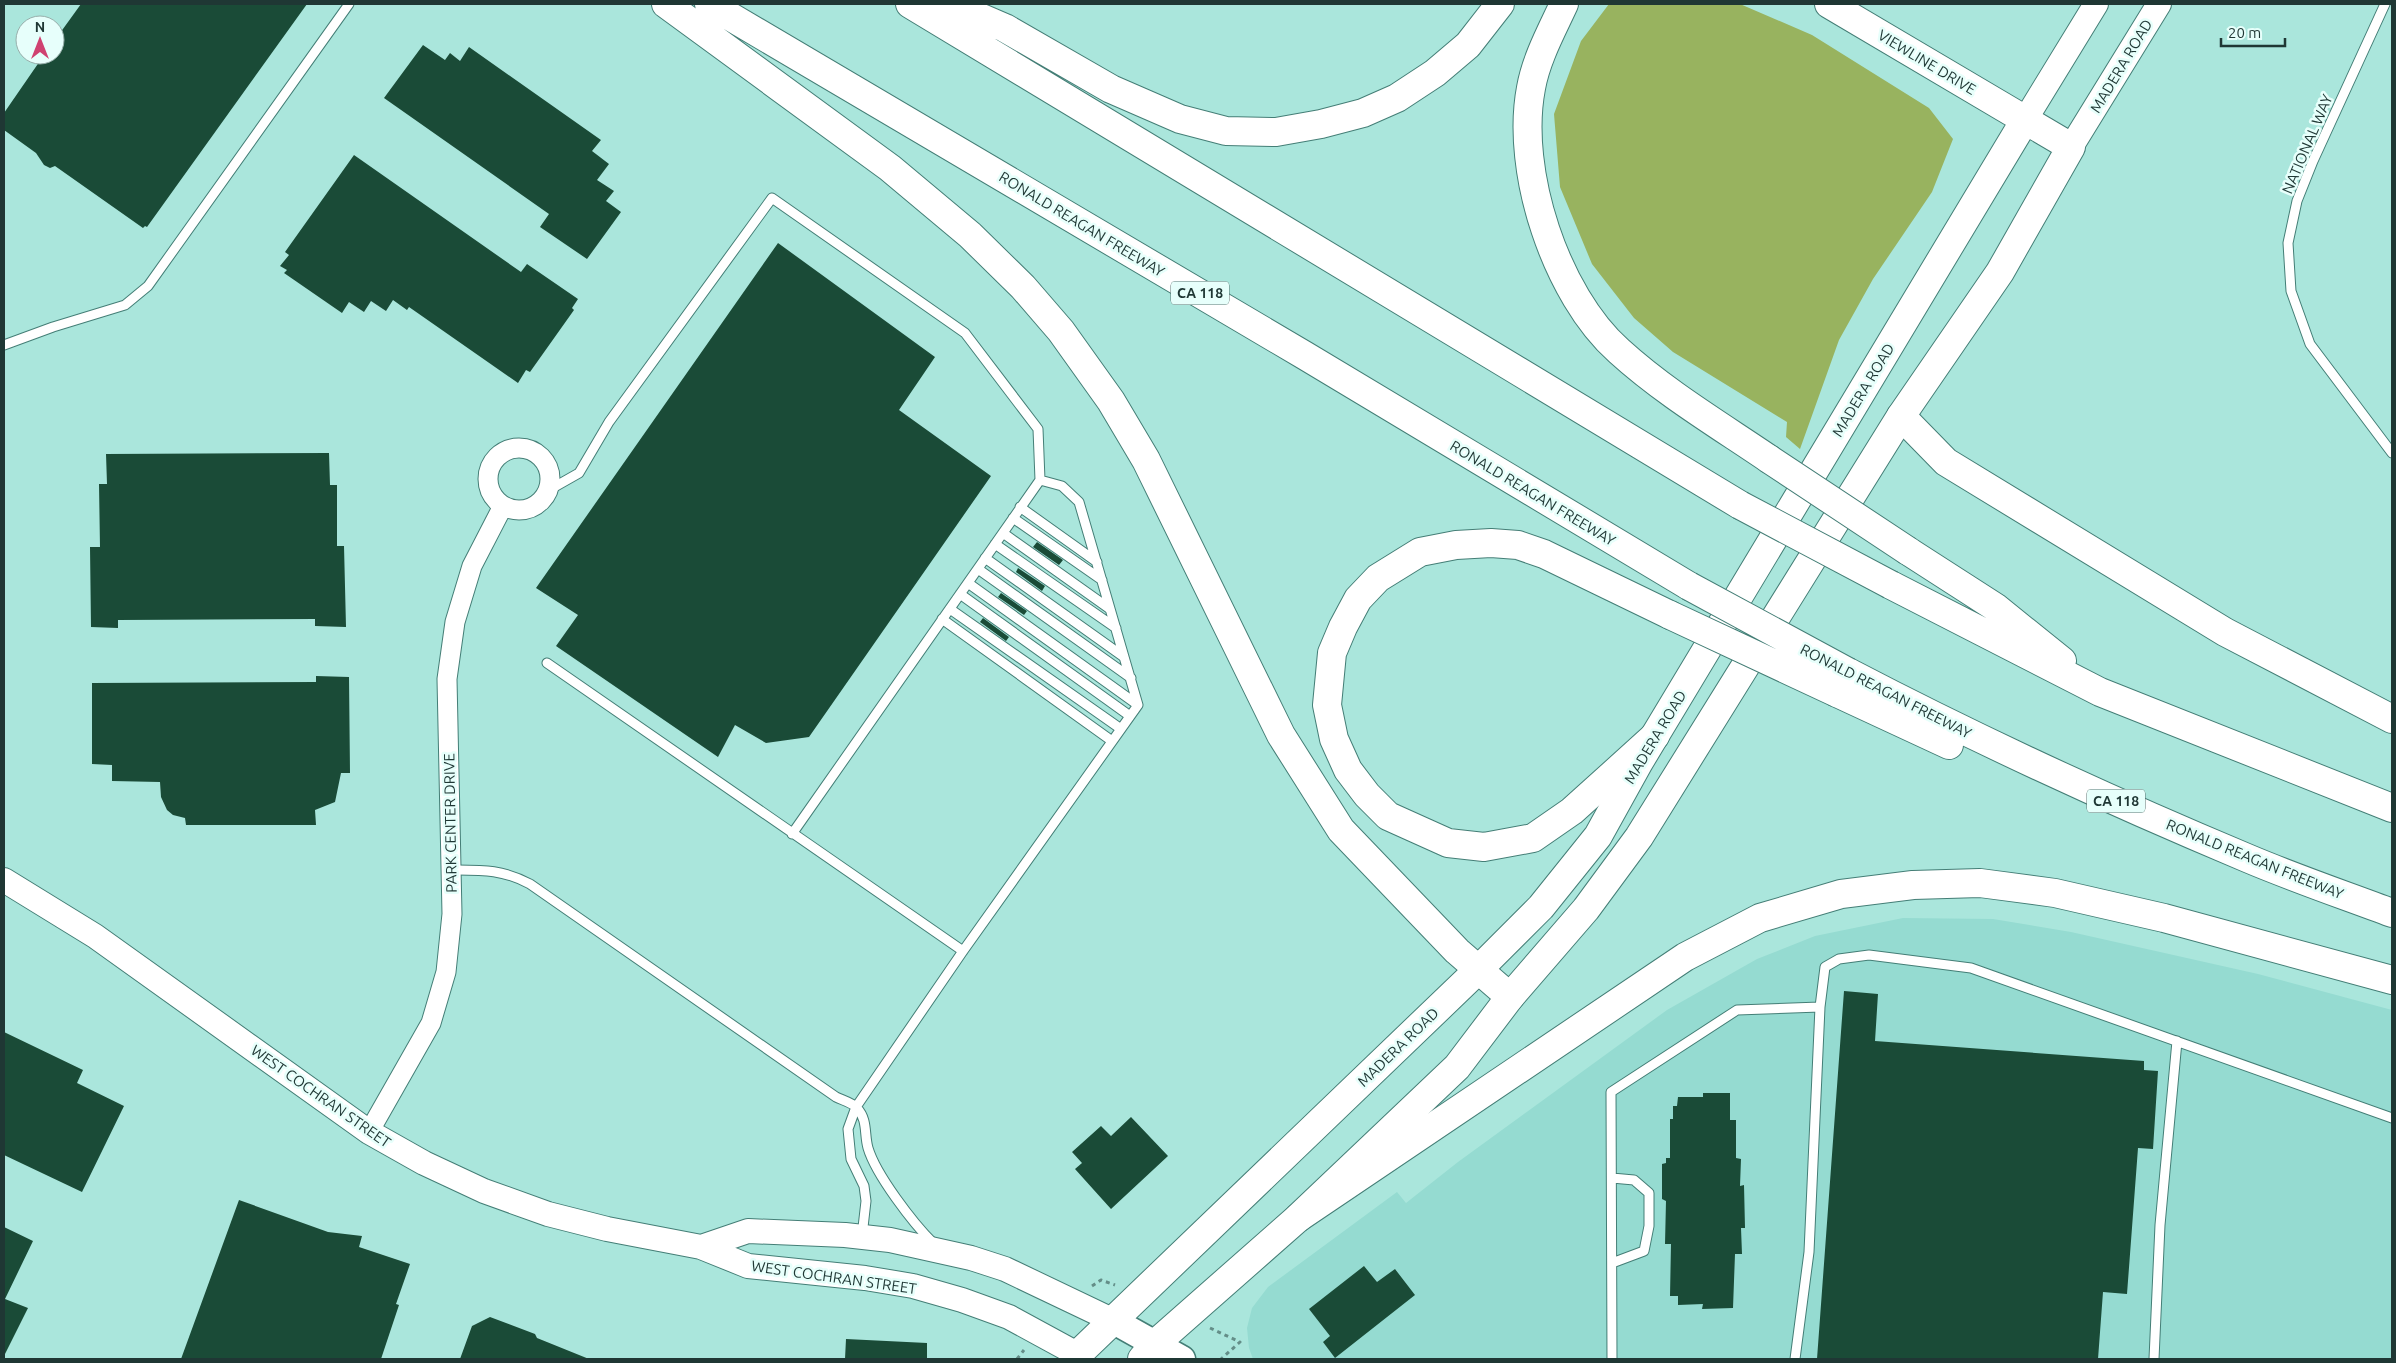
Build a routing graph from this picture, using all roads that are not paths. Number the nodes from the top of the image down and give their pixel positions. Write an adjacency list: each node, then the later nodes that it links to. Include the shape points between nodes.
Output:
1 (349, 4): 14 (lane, via 148,286 125,305)
2 (666, 4): 51 (main road, via 890,168 970,235 1061,331 1111,402 1146,460 1281,735 1341,830)
3 (709, 4): 37 (main road, RONALD REAGAN FREEWAY / CA 118, bridge, via 1304,355)
4 (910, 4): 38 (main road, bridge, via 1740,505)
5 (949, 4): 6 (main road, via 1005,28 1111,89 1180,119 1226,131 1276,132 1354,115 1397,98 1435,73 1468,44)
6 (1500, 4)
7 (1564, 4): 38 (main road, bridge, via 1531,87 1527,129 1538,205 1548,236 1578,301 1594,325 1618,351 1649,376 1995,607)
8 (1829, 4): 12 (main road, VIEWLINE DRIVE)
9 (2096, 4): 12 (street, MADERA ROAD)
10 (2159, 4): 13 (street, MADERA ROAD)
11 (2385, 4): 16 (lane, NATIONAL WAY, via 2313,161 2297,201 2288,243 2291,291 2310,344)
12 (2025, 120): 13 (main road, VIEWLINE DRIVE); 43 (main road, MADERA ROAD)
13 (2071, 147): 15 (main road, MADERA ROAD, via 2000,272)
14 (4, 345)
15 (1902, 416): 41 (main road, via 1946,462 2226,632); 53 (main road, MADERA ROAD, via 1639,837 1586,909)
16 (2392, 453)
17 (1040, 480): 18 (lane, via 1038,429 965,333 772,198 609,422 579,473); 20 (lane); 25 (lane, via 1062,486 1079,502)
18 (549, 490): 19 (street, via 535,506 525,510); 19 (street, via 551,479 544,459 526,448 507,450 492,463 488,482 496,500)
19 (503, 506): 47 (street, PARK CENTER DRIVE, via 472,566 455,622 447,679)
20 (1020, 508): 21 (lane); 25 (lane)
21 (1013, 518): 22 (lane); 27 (lane)
22 (1003, 533): 23 (lane); 31 (lane)
23 (995, 544): 24 (lane); 33 (lane)
24 (985, 558): 26 (lane); 34 (lane)
25 (1096, 562): 27 (lane)
26 (978, 569): 28 (lane); 36 (lane)
27 (1102, 580): 31 (lane)
28 (968, 583): 29 (lane); 39 (lane)
29 (960, 594): 30 (lane); 40 (lane)
30 (950, 609): 32 (lane); 42 (lane)
31 (1110, 609): 33 (lane)
32 (942, 619): 44 (lane); 46 (lane)
33 (1116, 628): 34 (lane)
34 (1124, 657): 36 (lane)
35 (547, 663): 46 (lane)
36 (1131, 678): 39 (lane)
37 (1842, 682): 43 (main road, bridge, via 1670,615 1544,554 1518,545 1491,543 1420,552 1378,578 1358,599 1332,653 1327,706 1334,739 1348,770 1388,816 1448,843 1484,846 1533,838 1572,812); 49 (main road, RONALD REAGAN FREEWAY / CA 118, via 1961,750 2096,792 2248,859)
38 (2100, 692): 45 (main road)
39 (1138, 706): 40 (lane)
40 (1130, 716): 42 (lane)
41 (2392, 719)
42 (1121, 729): 44 (lane)
43 (1655, 736): 51 (main road, MADERA ROAD, via 1598,836 1541,906)
44 (1112, 741): 50 (lane)
45 (2392, 808)
46 (792, 834): 50 (lane)
47 (451, 870): 56 (lane, via 508,873 530,884 836,1098); 58 (street, PARK CENTER DRIVE, via 452,914 446,972 431,1023)
48 (4, 880): 58 (street, WEST COCHRAN STREET, via 95,936)
49 (2392, 913)
50 (962, 951): 56 (lane)
51 (1478, 970): 53 (main road); 65 (main road, MADERA ROAD)
52 (2392, 980): 60 (main road, via 2055,892 1980,883 1913,885 1841,894 1760,918 1685,957)
53 (1510, 997): 60 (main road, MADERA ROAD, via 1457,1067)
54 (1820, 1007): 55 (lane, via 1825,967 1839,958 1869,955 1971,968); 59 (lane, via 1737,1010 1611,1092); 70 (lane, via 1809,1252)
55 (2176, 1041): 57 (lane); 71 (lane, via 2160,1225)
56 (856, 1107): 61 (lane, via 848,1129 851,1159 864,1186 866,1201); 63 (lane, via 867,1127 868,1148 889,1188 922,1232)
57 (2392, 1118)
58 (369, 1132): 62 (street, WEST COCHRAN STREET, via 484,1191 548,1214 606,1230)
59 (1612, 1178): 64 (lane); 64 (lane, via 1634,1180 1649,1193 1649,1226 1644,1251)
60 (1298, 1218): 66 (main road, MADERA ROAD)
61 (862, 1236): 62 (street, via 748,1230); 63 (street)
62 (701, 1247): 67 (street, WEST COCHRAN STREET, via 748,1266 865,1278 913,1286 962,1300 1009,1317)
63 (941, 1250): 65 (street, via 1005,1270)
64 (1612, 1263): 69 (lane)
65 (1114, 1321): 66 (main road); 67 (main road, MADERA ROAD)
66 (1149, 1352): 68 (main road)
67 (1079, 1358)
68 (1182, 1359)
69 (1612, 1359)
70 (1795, 1359)
71 (2154, 1359)

